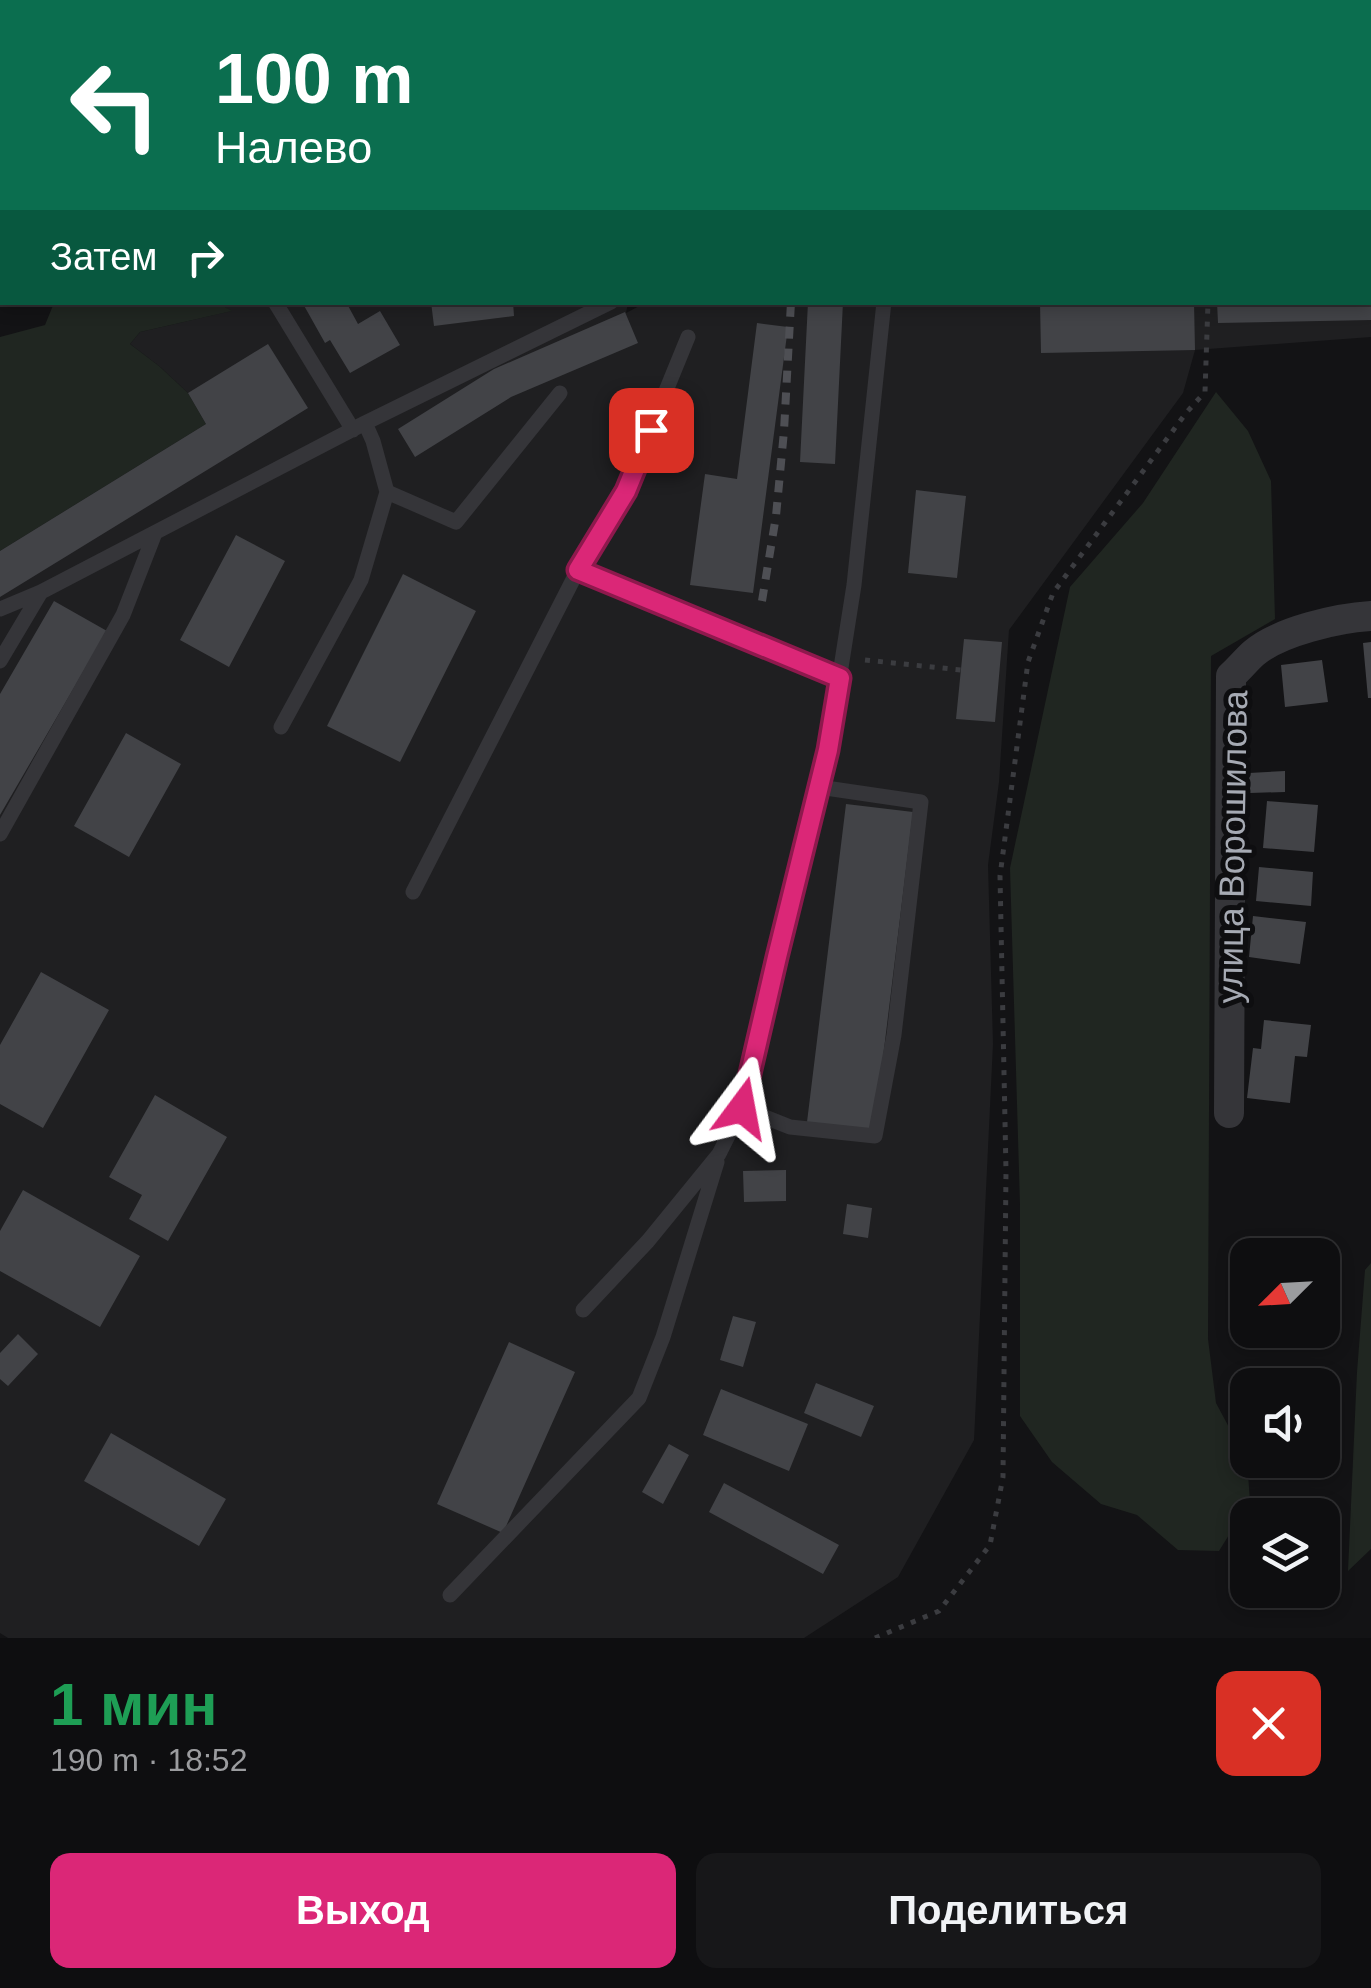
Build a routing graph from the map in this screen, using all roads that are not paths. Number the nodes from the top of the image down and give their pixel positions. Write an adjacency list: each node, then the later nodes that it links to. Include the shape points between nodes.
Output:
1 (277, 305): 6 (lane)
2 (605, 305): 6 (lane)
3 (884, 305): 14 (lane)
4 (688, 337): 9 (lane, via 626,491)
5 (560, 393): 7 (lane, via 456,522)
6 (359, 426): 7 (lane, via 373,441); 8 (lane)
7 (387, 492): 15 (lane, via 361,580)
8 (155, 533): 10 (lane); 17 (lane, via 123,615)
9 (578, 570): 14 (lane); 18 (lane)
10 (40, 592): 11 (lane); 13 (lane)
11 (0, 610)
12 (1371, 616): 20 (street, улица Ворошилова, via 1292,634 1257,650 1231,676)
13 (0, 661)
14 (840, 678): 16 (lane)
15 (282, 727)
16 (819, 787): 19 (lane); 19 (lane, via 921,802 894,1035 874,1136 790,1127)
17 (0, 834)
18 (413, 892)
19 (742, 1108): 21 (lane)
20 (1229, 1113)
21 (720, 1154): 22 (lane); 23 (lane, via 640,1398)
22 (582, 1310)
23 (450, 1596)

